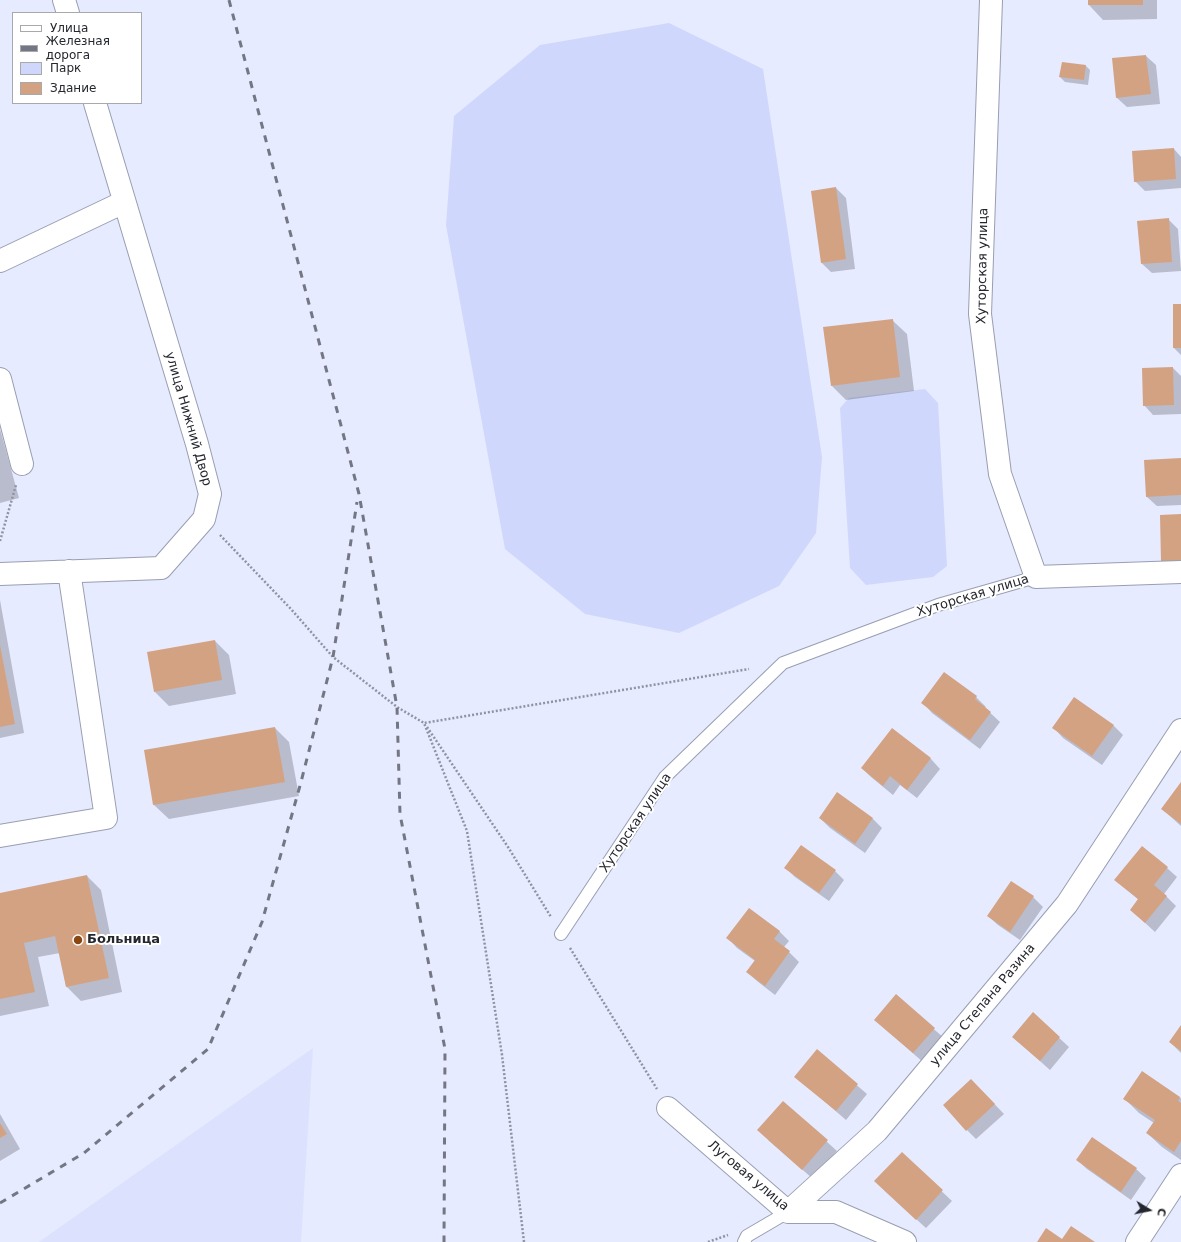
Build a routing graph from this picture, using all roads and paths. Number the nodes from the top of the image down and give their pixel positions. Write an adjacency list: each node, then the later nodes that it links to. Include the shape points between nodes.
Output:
1 (64, 0): 3 (street)
2 (991, 0): 15 (street, Хуторская улица, via 980,314 1000,474)
3 (68, 12)
4 (95, 104): 5 (street, улица Нижний Двор)
5 (124, 202): 6 (street); 9 (street, улица Нижний Двор, via 210,494)
6 (0, 261)
7 (0, 379): 8 (street)
8 (22, 464): 10 (path)
9 (204, 519): 12 (street, улица Нижний Двор, via 161,568); 17 (path, via 290,608 333,657 397,707)
10 (0, 541)
11 (0, 562): 14 (street)
12 (69, 572): 14 (street, улица Нижний Двор); 19 (street, via 106,818)
13 (1181, 572): 15 (street)
14 (11, 573)
15 (1036, 577): 16 (lane, Хуторская улица, via 938,605)
16 (783, 663): 17 (path); 20 (lane, Хуторская улица, via 665,777)
17 (424, 723): 20 (path, via 508,846); 24 (path, via 467,831 502,1055)
18 (1181, 730): 23 (street, улица Степана Разина, via 1067,904 877,1131)
19 (0, 836)
20 (561, 934): 21 (path)
21 (668, 1108): 23 (street, Луговая улица)
22 (1181, 1175): 27 (street)
23 (788, 1212): 25 (lane, улица Степана Разина, via 747,1236); 26 (street, Луговая улица, via 836,1212)
24 (524, 1242)
25 (744, 1242)
26 (905, 1242)
27 (1137, 1242)

